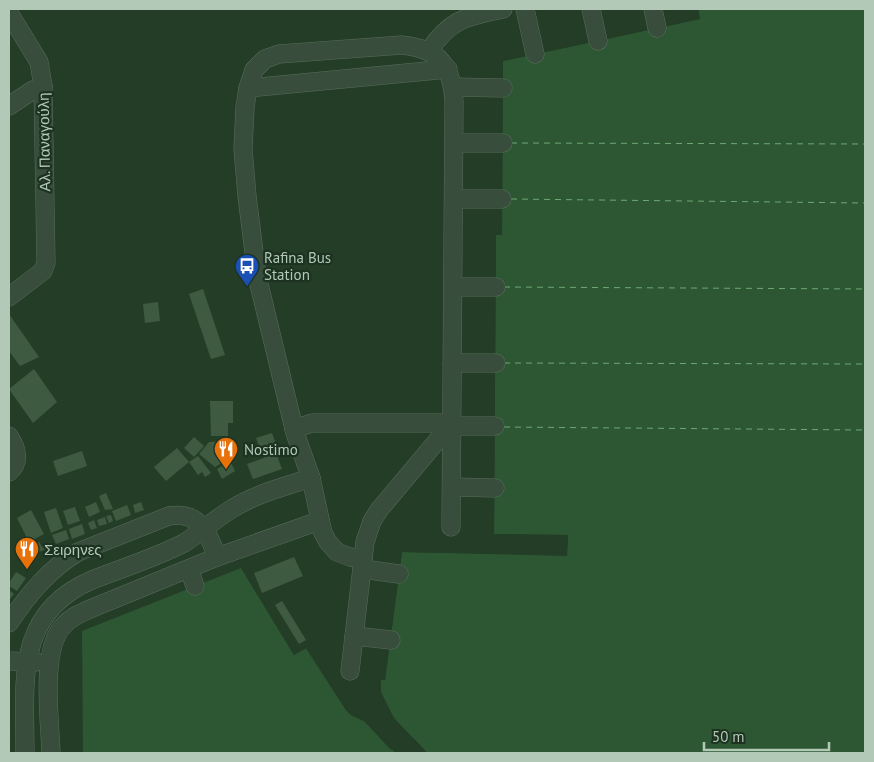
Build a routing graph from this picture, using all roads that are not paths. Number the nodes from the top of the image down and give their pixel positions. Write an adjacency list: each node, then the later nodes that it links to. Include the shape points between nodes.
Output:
1 (504, 9): 8 (street, via 455,22)
2 (525, 9): 9 (street)
3 (592, 9): 7 (street)
4 (653, 9): 6 (street)
5 (9, 13): 11 (street, Αλ. Παναγούλη, via 39,62)
6 (657, 28)
7 (598, 41)
8 (429, 51): 10 (street); 13 (street, via 402,45 279,54 265,59 254,70)
9 (535, 54)
10 (448, 69): 12 (street); 13 (street)
11 (43, 86): 15 (street); 22 (street, Αλ. Παναγούλη, via 46,263 37,277)
12 (453, 87): 14 (street); 16 (street)
13 (248, 88): 27 (street, via 243,149 253,253 262,304)
14 (503, 88)
15 (9, 106)
16 (454, 143): 17 (street); 18 (street)
17 (503, 143)
18 (454, 199): 19 (street); 20 (street)
19 (502, 199)
20 (453, 287): 21 (street); 23 (street)
21 (496, 287)
22 (9, 297)
23 (452, 362): 24 (street); 25 (street)
24 (496, 363)
25 (452, 425): 26 (street); 27 (street, via 312,423); 31 (street); 37 (street, via 379,510 368,531)
26 (495, 426)
27 (294, 429): 30 (street)
28 (9, 436): 29 (street, via 15,445)
29 (13, 467)
30 (311, 478): 33 (street); 35 (street, via 255,496)
31 (452, 487): 32 (street); 34 (street)
32 (495, 488)
33 (320, 521): 36 (street); 37 (street, via 322,532 337,552)
34 (451, 527)
35 (204, 529): 36 (street); 41 (street, via 185,515 169,516 78,552 47,575); 44 (street, via 177,545 90,581 60,600 41,621)
36 (217, 557): 38 (street)
37 (363, 564): 39 (street); 42 (street)
38 (189, 569): 40 (street); 45 (street, via 71,619 57,633)
39 (399, 574)
40 (195, 586)
41 (9, 622)
42 (354, 636): 43 (street); 46 (street)
43 (391, 640)
44 (18, 661): 45 (street); 47 (street)
45 (49, 662): 48 (street)
46 (350, 671)
47 (25, 753)
48 (51, 753)

